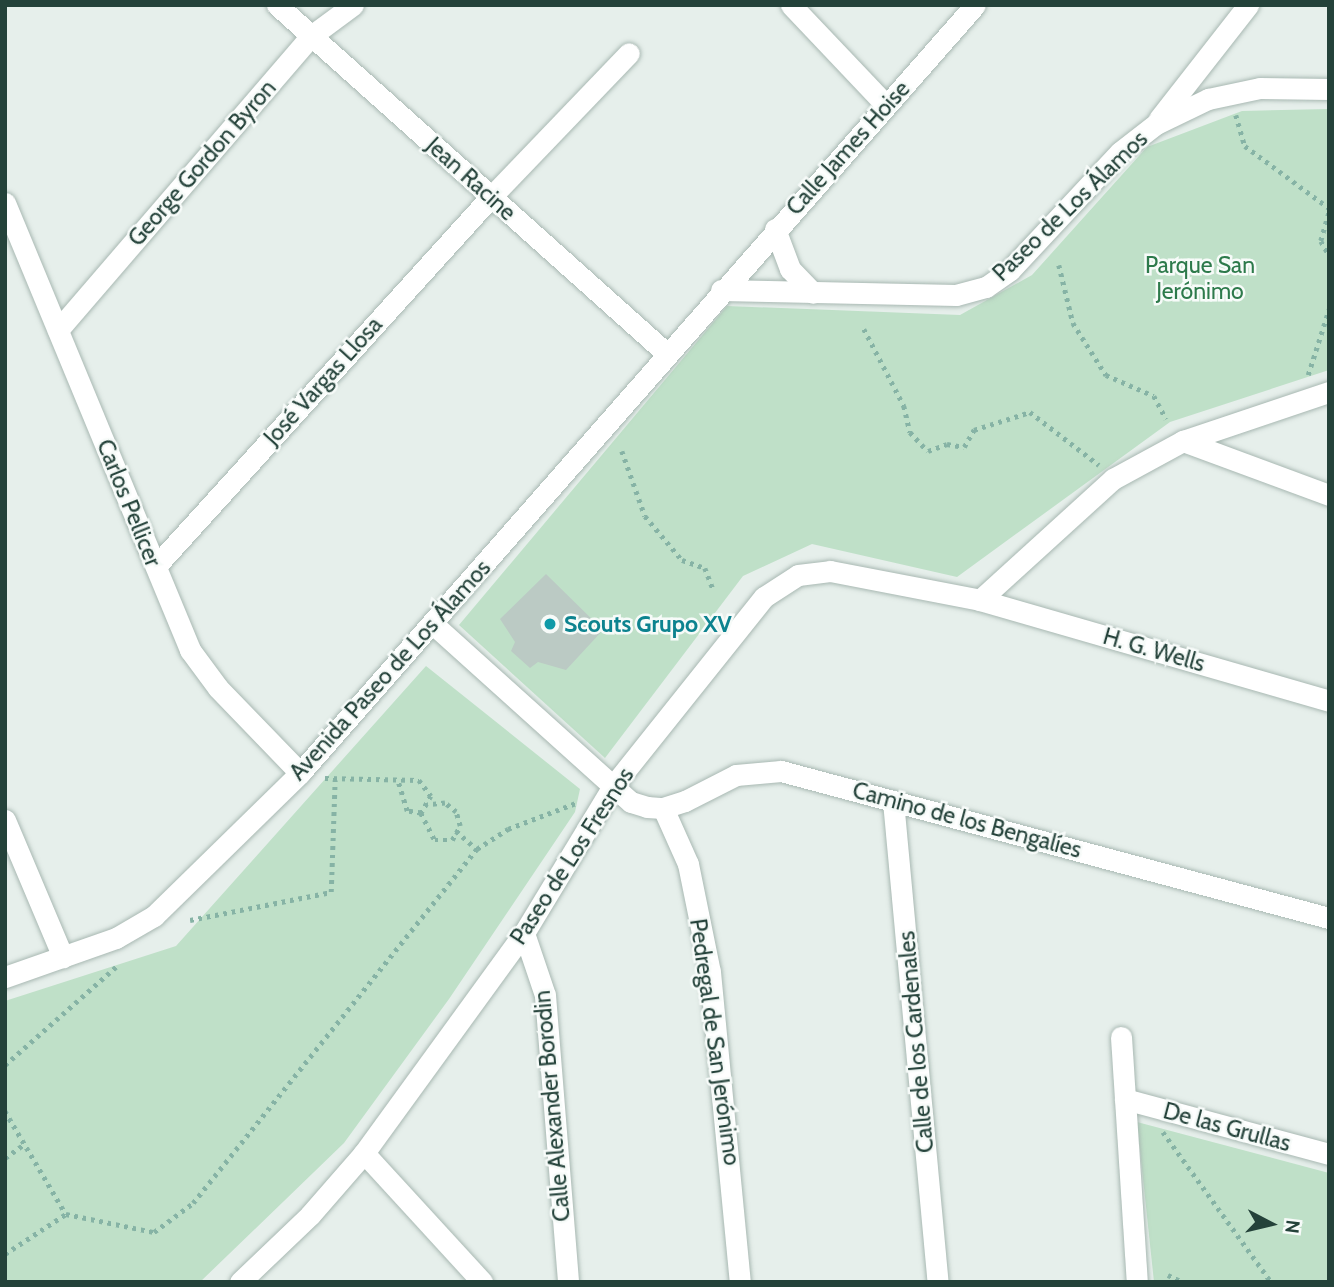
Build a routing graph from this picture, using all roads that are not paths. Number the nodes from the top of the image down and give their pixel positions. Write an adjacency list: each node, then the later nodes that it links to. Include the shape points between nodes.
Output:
1 (277, 5): 6 (street, Jean Racine)
2 (353, 5): 6 (street, George Gordon Byron)
3 (791, 5): 9 (street)
4 (975, 5): 9 (street, Calle James Hoise)
5 (1248, 5): 10 (street)
6 (311, 36): 11 (street, Jean Racine); 16 (street, George Gordon Byron)
7 (629, 53): 11 (street, José Vargas Llosa)
8 (1329, 89): 10 (street, Paseo de Los Álamos, via 1260,88 1208,99)
9 (886, 105): 13 (street, Calle James Hoise)
10 (1156, 124): 15 (street, Paseo de Los Álamos, via 1120,152 1010,270 986,287 956,295)
11 (491, 197): 17 (street, Jean Racine); 21 (street, José Vargas Llosa)
12 (5, 203): 16 (street, Carlos Pellicer)
13 (775, 229): 14 (street, Calle James Hoise); 15 (street, via 790,269)
14 (720, 290): 15 (street, Paseo de Los Álamos); 17 (street, Avenida Paseo de Los Álamos)
15 (813, 293)
16 (58, 330): 21 (street, Carlos Pellicer)
17 (665, 352): 23 (street, Avenida Paseo de Los Álamos)
18 (1321, 395): 19 (street)
19 (1183, 441): 20 (street); 22 (street, via 1113,479)
20 (1329, 495)
21 (156, 566): 25 (street, Carlos Pellicer, via 190,650 218,688)
22 (980, 600): 24 (street, H. G. Wells); 26 (street, Paseo de Los Fresnos, via 830,571 798,575 764,597)
23 (433, 624): 25 (street, Avenida Paseo de Los Álamos); 26 (street)
24 (1329, 701)
25 (300, 773): 32 (street, Avenida Paseo de Los Álamos, via 153,916 116,939)
26 (613, 786): 28 (street, via 631,802); 31 (street, Paseo de Los Fresnos)
27 (893, 801): 28 (street, Camino de los Bengalíes, via 781,771 758,770); 30 (street, Camino de los Bengalíes); 42 (street, Calle de los Cardenales)
28 (663, 808): 41 (street, Pedregal de San Jerónimo, via 688,864 710,972)
29 (5, 820): 32 (street)
30 (1329, 918)
31 (524, 933): 36 (street, Paseo de Los Fresnos); 40 (street, Calle Alexander Borodin, via 545,995)
32 (63, 957): 33 (street, Avenida Paseo de Los Álamos)
33 (5, 977)
34 (1121, 1037): 35 (street)
35 (1125, 1099): 37 (street, De las Grullas); 43 (street)
36 (364, 1153): 38 (street, Paseo de Los Fresnos, via 310,1215); 39 (street)
37 (1329, 1154)
38 (240, 1282)
39 (482, 1282)
40 (568, 1282)
41 (740, 1282)
42 (938, 1282)
43 (1137, 1282)

